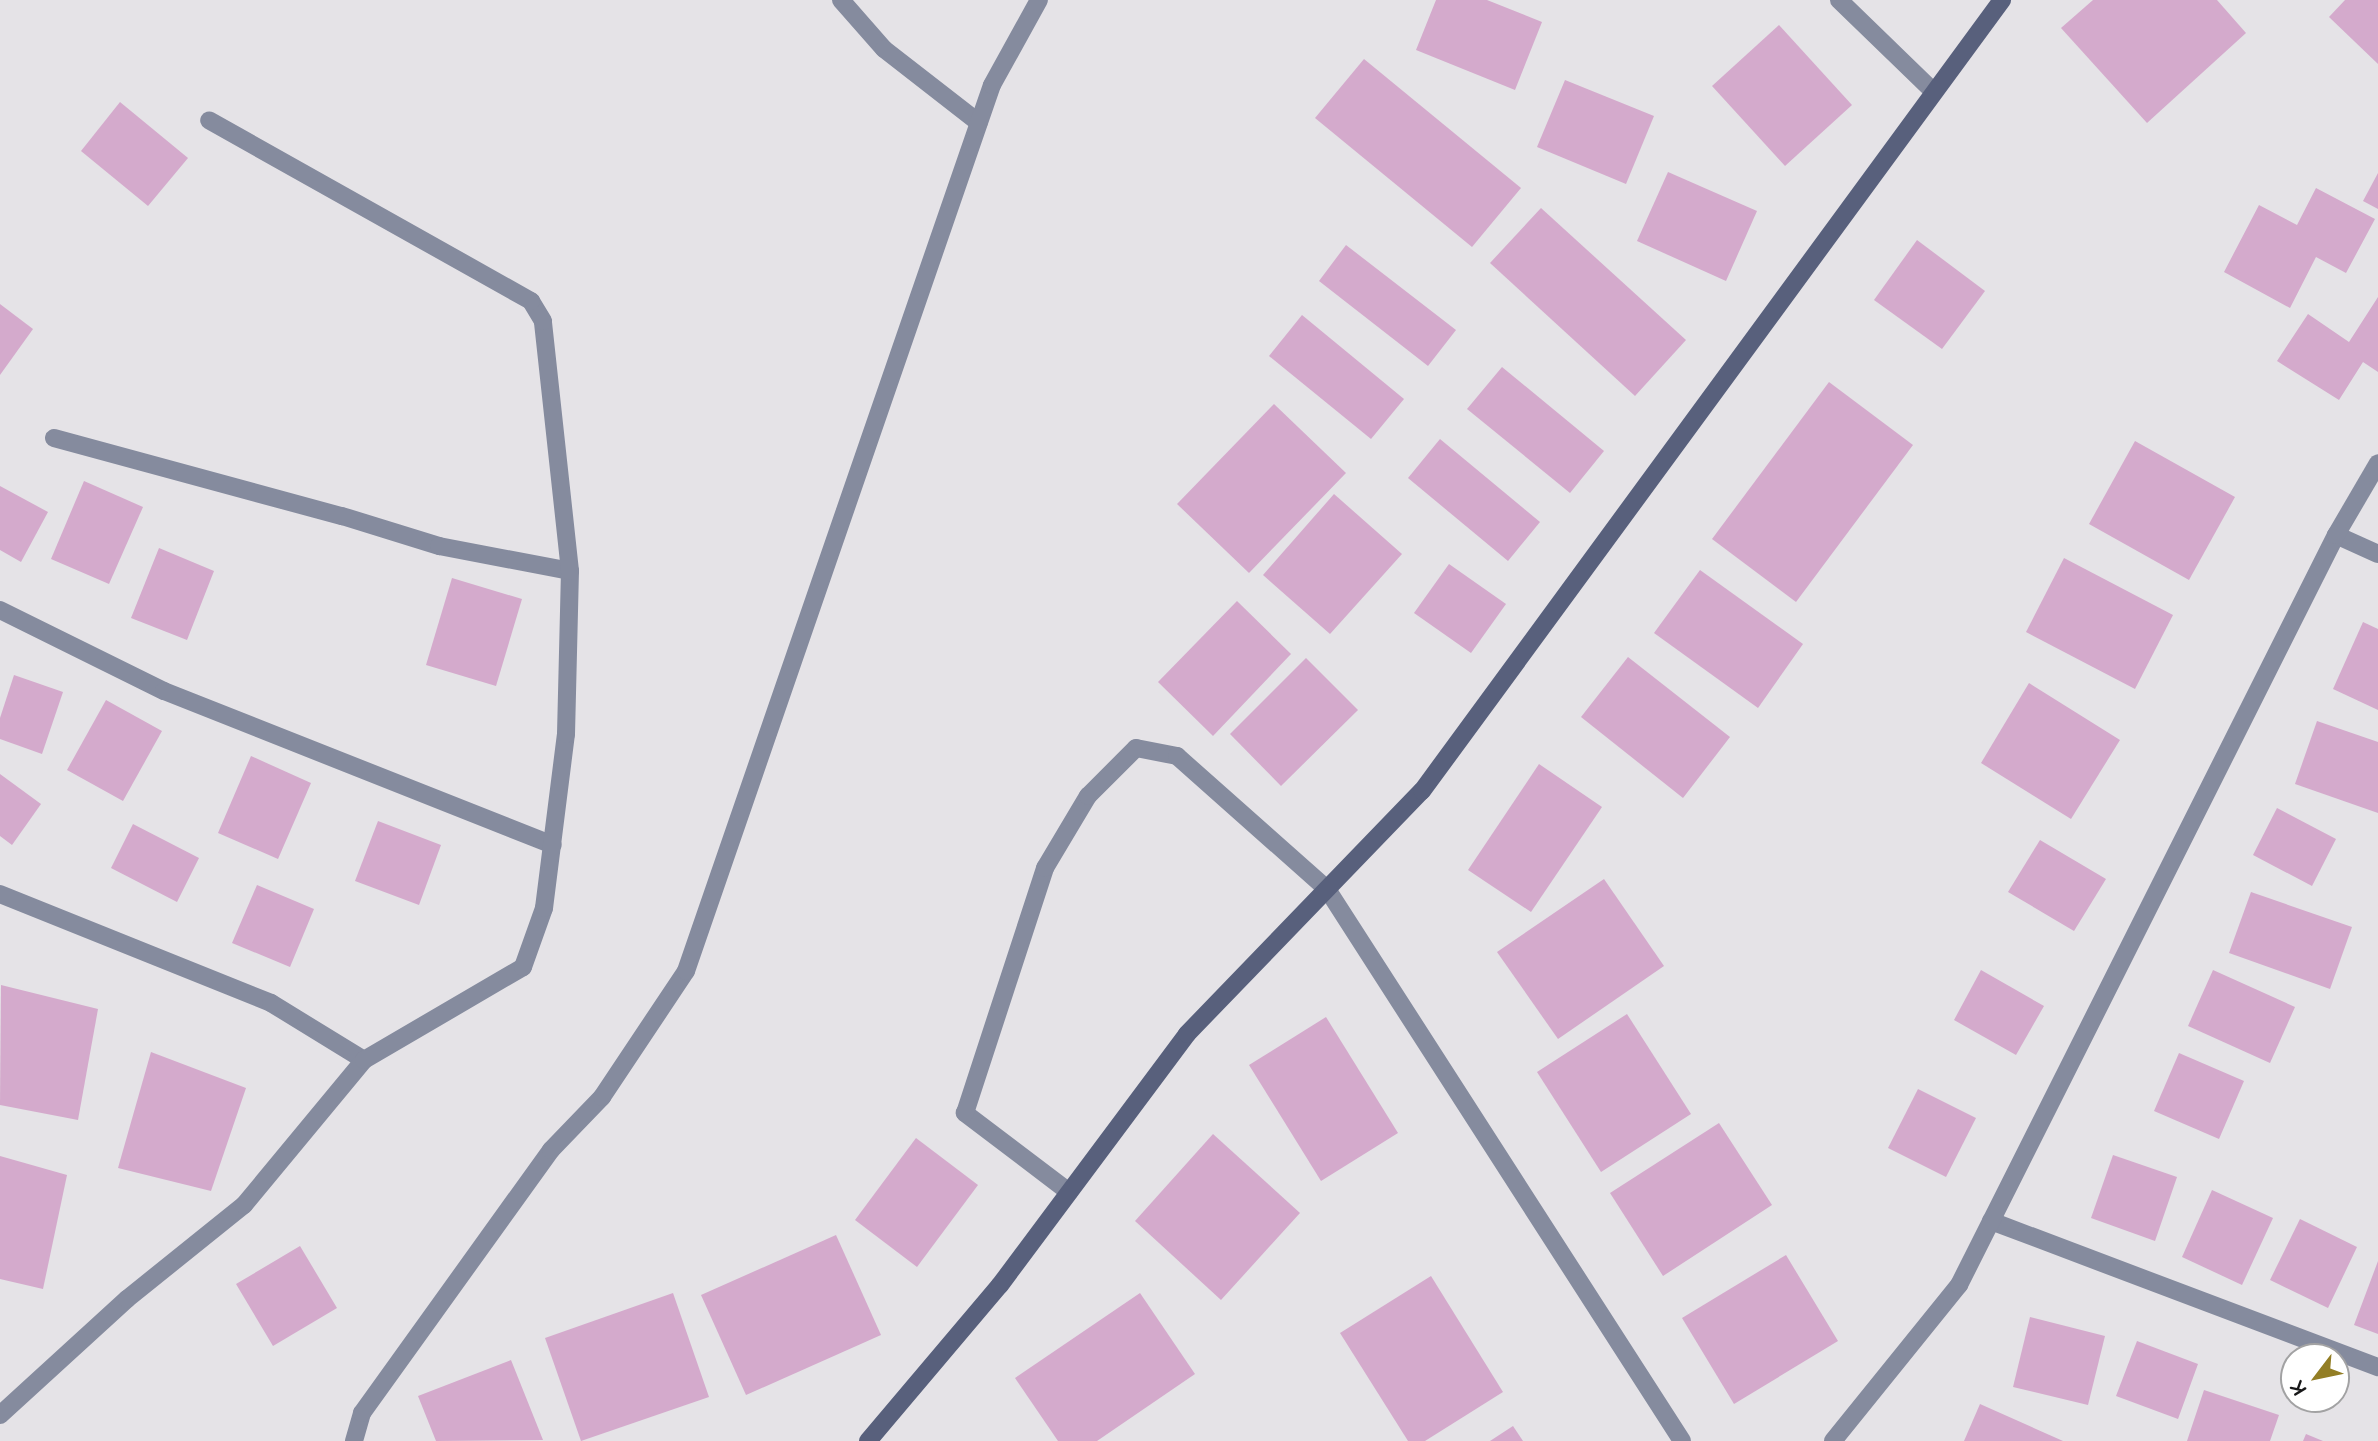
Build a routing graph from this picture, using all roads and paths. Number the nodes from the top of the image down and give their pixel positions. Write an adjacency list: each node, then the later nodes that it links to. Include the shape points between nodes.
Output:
1 (841, 0): 7 (street, via 884,49)
2 (1039, 0): 7 (street, via 992,85)
3 (1839, 0): 5 (street)
4 (2002, 0): 5 (street)
5 (1934, 92): 15 (street, via 1422,791)
6 (209, 120): 12 (street, via 531,301 543,321)
7 (979, 123): 22 (street, via 686,971 602,1097 551,1150 362,1413)
8 (54, 438): 12 (street, via 439,546)
9 (2378, 463): 10 (street)
10 (2336, 534): 11 (street); 19 (street)
11 (2378, 554)
12 (569, 571): 14 (street, via 566,734)
13 (0, 610): 14 (street, via 164,691)
14 (554, 845): 17 (street, via 544,908 523,967)
15 (1327, 889): 18 (street, via 1187,1034); 18 (street, via 1177,755 1136,748 1088,796 1045,868 965,1113); 24 (street)
16 (0, 894): 17 (street, via 271,1003)
17 (364, 1060): 21 (street, via 244,1205 127,1299)
18 (1069, 1192): 23 (street, via 1000,1285)
19 (1991, 1221): 20 (street); 25 (street, via 1959,1285)
20 (2378, 1367)
21 (0, 1415)
22 (354, 1441)
23 (868, 1441)
24 (1682, 1441)
25 (1833, 1441)

